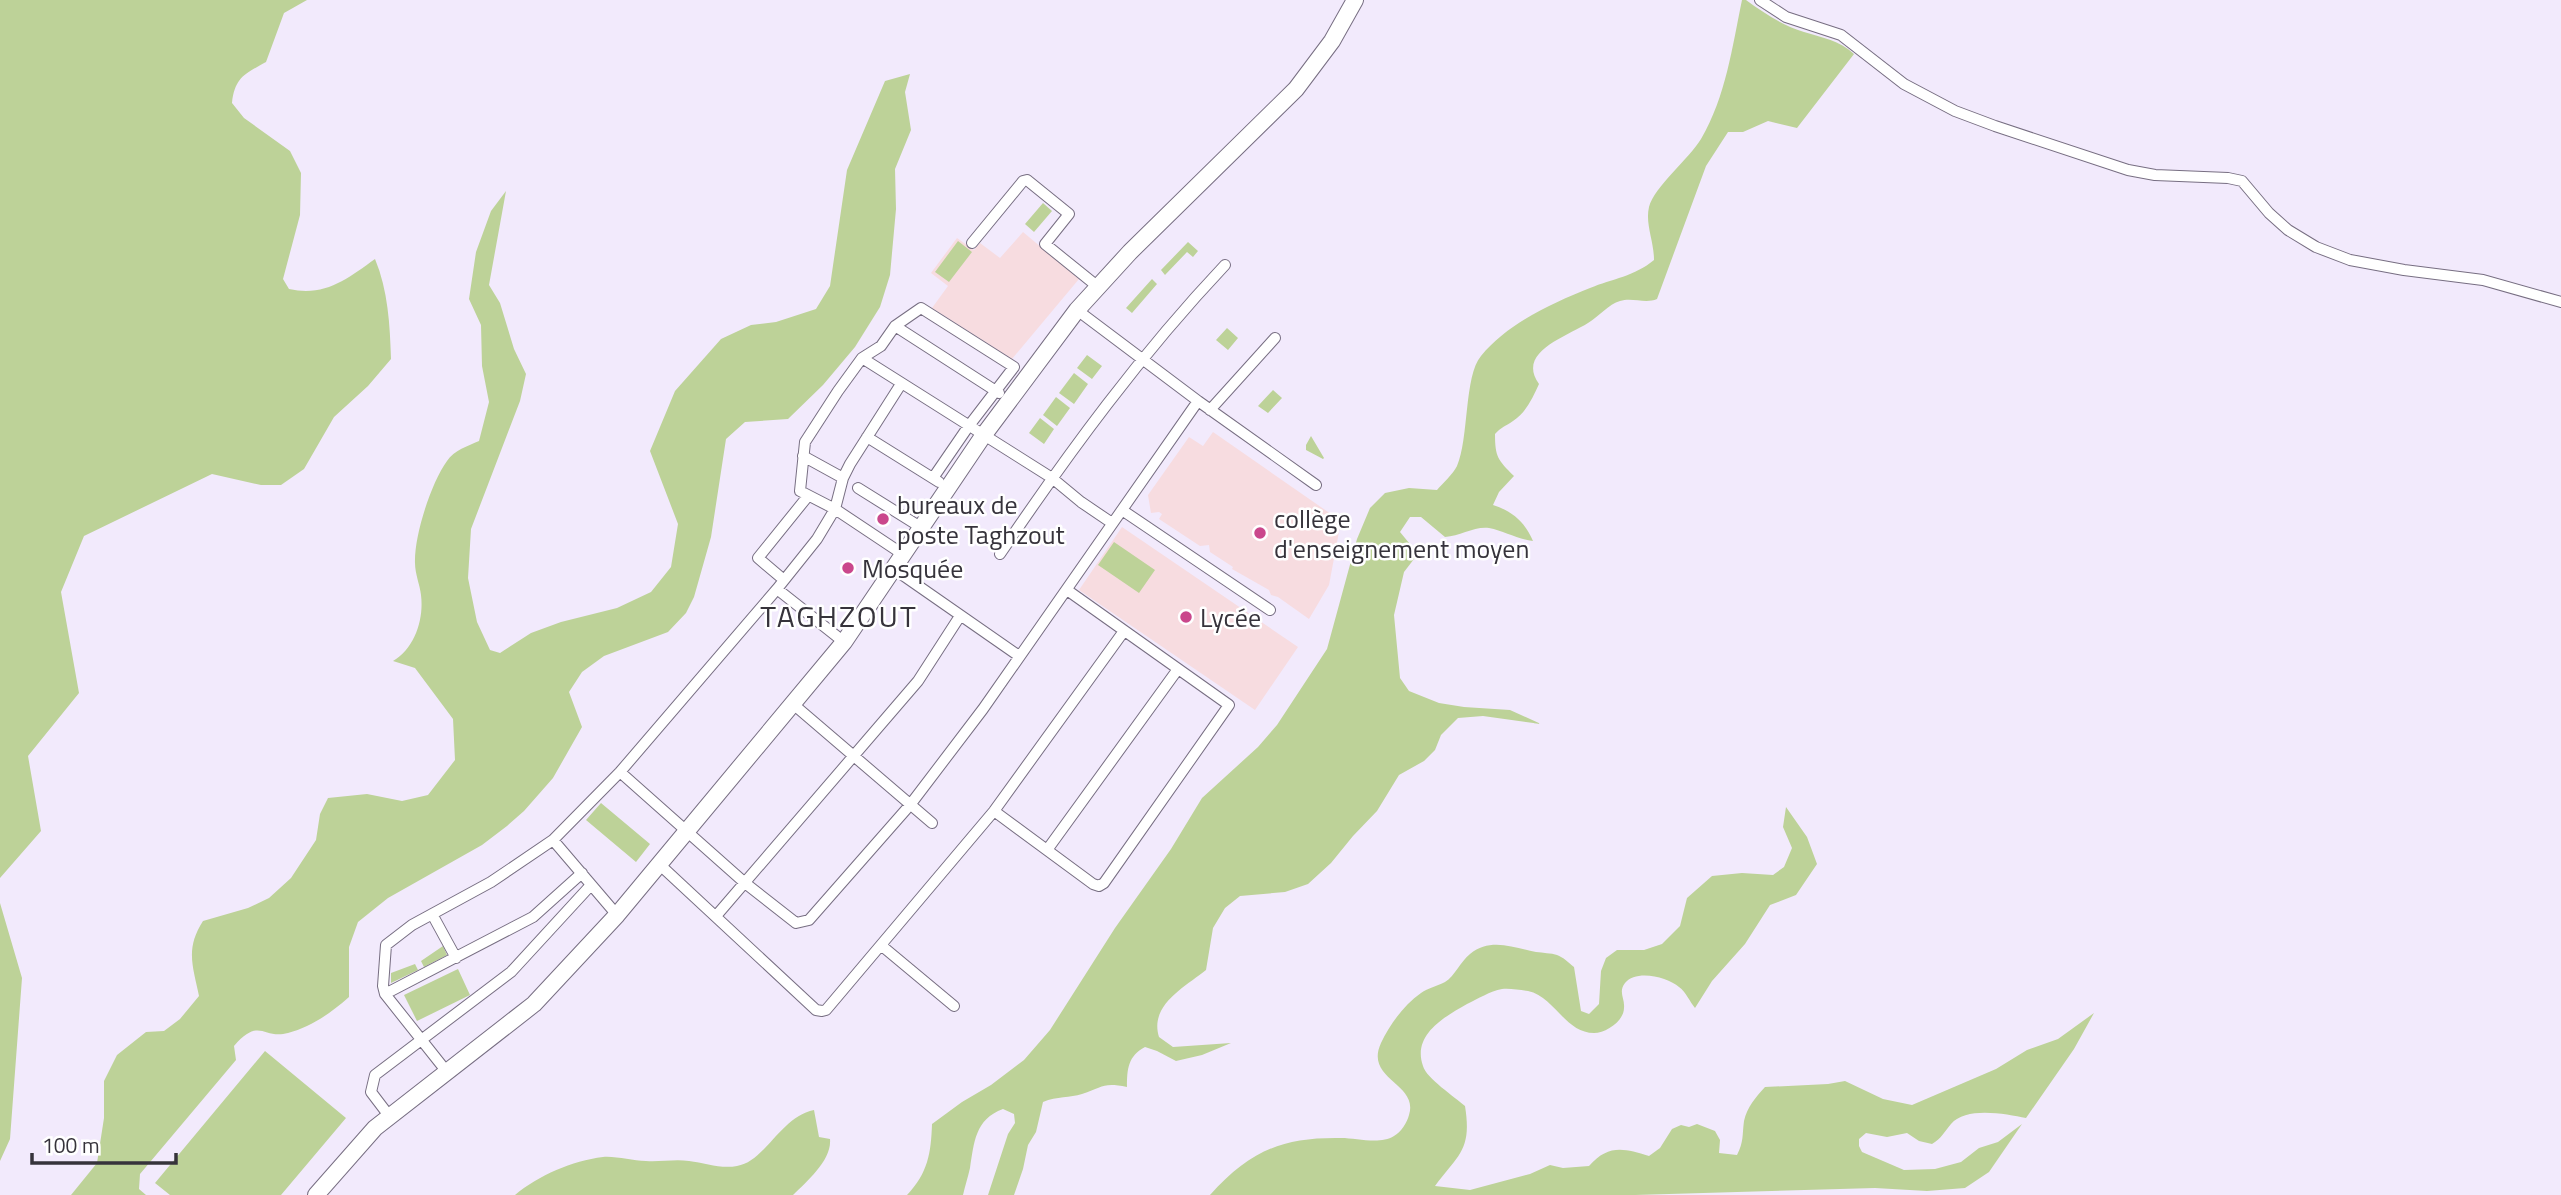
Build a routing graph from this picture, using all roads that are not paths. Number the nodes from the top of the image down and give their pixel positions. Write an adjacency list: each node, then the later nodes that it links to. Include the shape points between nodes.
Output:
1 (1355, 0): 5 (main road, via 1296,89)
2 (1760, 0): 6 (street, via 1786,17 1841,35 1904,84 1985,122 2128,170 2242,181 2288,230 2350,260 2483,280)
3 (972, 243): 5 (street, via 1027,180 1069,214 1045,244)
4 (1225, 265): 11 (street)
5 (1097, 286): 7 (main road)
6 (2561, 302)
7 (1077, 310): 11 (street); 14 (main road)
8 (895, 326): 10 (street, via 881,346); 13 (street); 13 (street, via 921,308 1014,367)
9 (1275, 338): 16 (street)
10 (862, 358): 12 (street); 20 (street, via 805,442)
11 (1142, 359): 15 (street); 23 (street)
12 (901, 384): 17 (street); 19 (street)
13 (995, 391): 14 (street); 17 (street)
14 (1010, 400): 18 (main road)
15 (1198, 401): 16 (street); 29 (street)
16 (1210, 410): 24 (street)
17 (968, 427): 18 (street); 22 (street)
18 (983, 436): 23 (street); 26 (main road)
19 (867, 438): 21 (street); 22 (street)
20 (803, 456): 21 (street); 27 (street, via 800,491)
21 (843, 478): 28 (street)
22 (933, 478): 26 (street)
23 (1052, 478): 30 (street); 32 (street)
24 (1316, 485)
25 (858, 488): 31 (street)
26 (948, 488): 31 (main road)
27 (808, 496): 28 (street); 34 (street, via 758,558)
28 (835, 509): 33 (street); 34 (street)
29 (1122, 510): 30 (street); 36 (street)
30 (1112, 523): 35 (street)
31 (922, 528): 33 (main road)
32 (1000, 554)
33 (899, 562): 37 (street); 39 (main road)
34 (781, 585): 39 (street); 44 (street)
35 (1067, 590): 38 (street); 40 (street)
36 (1270, 610)
37 (960, 616): 40 (street); 43 (street, via 918,681)
38 (1124, 631): 41 (street); 46 (street)
39 (844, 642): 42 (main road)
40 (1019, 656): 45 (street)
41 (1178, 669): 50 (street); 50 (street, via 1229,705 1104,883 1093,884)
42 (793, 704): 43 (street); 48 (main road)
43 (855, 757): 45 (street); 53 (street)
44 (620, 772): 48 (street); 49 (street)
45 (911, 805): 47 (street); 53 (street, via 809,920 796,923)
46 (994, 811): 50 (street); 58 (street)
47 (932, 823)
48 (687, 831): 51 (main road); 53 (street)
49 (553, 840): 52 (street); 55 (street)
50 (1046, 849)
51 (659, 864): 56 (main road); 57 (street)
52 (582, 873): 54 (street); 59 (street, via 533,917)
53 (745, 883): 57 (street)
54 (591, 885): 56 (street); 62 (street, via 511,972)
55 (432, 914): 59 (street); 60 (street, via 386,945)
56 (617, 915): 63 (main road, via 534,1004)
57 (716, 916): 58 (street, via 822,1012)
58 (882, 946): 61 (street)
59 (456, 958): 60 (street)
60 (385, 994): 62 (street)
61 (954, 1006)
62 (421, 1040): 63 (street); 64 (street, via 375,1075 371,1092)
63 (447, 1072): 64 (main road)
64 (390, 1116): 65 (main road)
65 (316, 1195)

